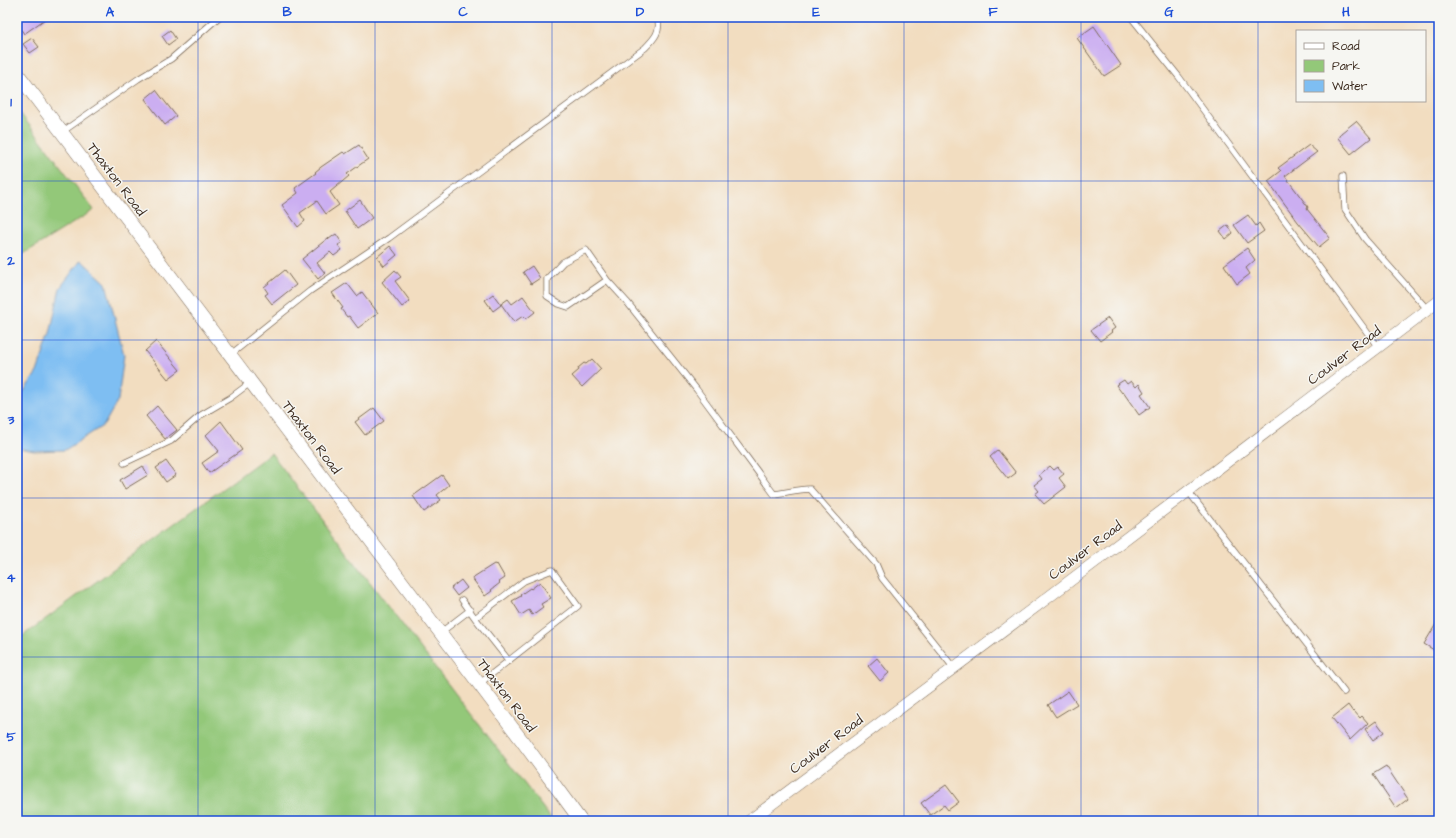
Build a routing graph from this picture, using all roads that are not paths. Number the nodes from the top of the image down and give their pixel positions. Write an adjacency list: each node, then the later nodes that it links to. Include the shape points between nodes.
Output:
1 (219, 17): 5 (lane, via 171,59)
2 (657, 17): 11 (lane, via 659,22 656,36 645,48 389,238 310,291)
3 (1131, 17): 10 (lane, via 1193,96)
4 (17, 73): 5 (street, Thaxton Road)
5 (62, 133): 11 (street, Thaxton Road)
6 (1343, 176): 9 (lane, via 1344,209 1364,239)
7 (607, 280): 7 (lane, via 586,250 563,262 547,279 547,296 568,307); 20 (lane, via 697,390 774,494 810,489 876,564 882,578)
8 (1439, 301): 9 (street, Coulver Road)
9 (1428, 310): 10 (street, Coulver Road)
10 (1378, 347): 14 (street, Coulver Road)
11 (230, 355): 12 (street, Thaxton Road)
12 (250, 383): 13 (lane, via 201,416 171,441); 18 (street, Thaxton Road)
13 (124, 463)
14 (1188, 491): 20 (street, Coulver Road); 22 (lane)
15 (462, 600): 16 (lane)
16 (470, 610): 17 (lane); 18 (lane)
17 (475, 618): 19 (lane); 19 (lane, via 524,581 552,570 578,606)
18 (440, 633): 21 (street, Thaxton Road)
19 (509, 661): 21 (lane)
20 (953, 667): 24 (street, Coulver Road)
21 (479, 684): 23 (street, Thaxton Road)
22 (1344, 692)
23 (581, 821)
24 (748, 821)

